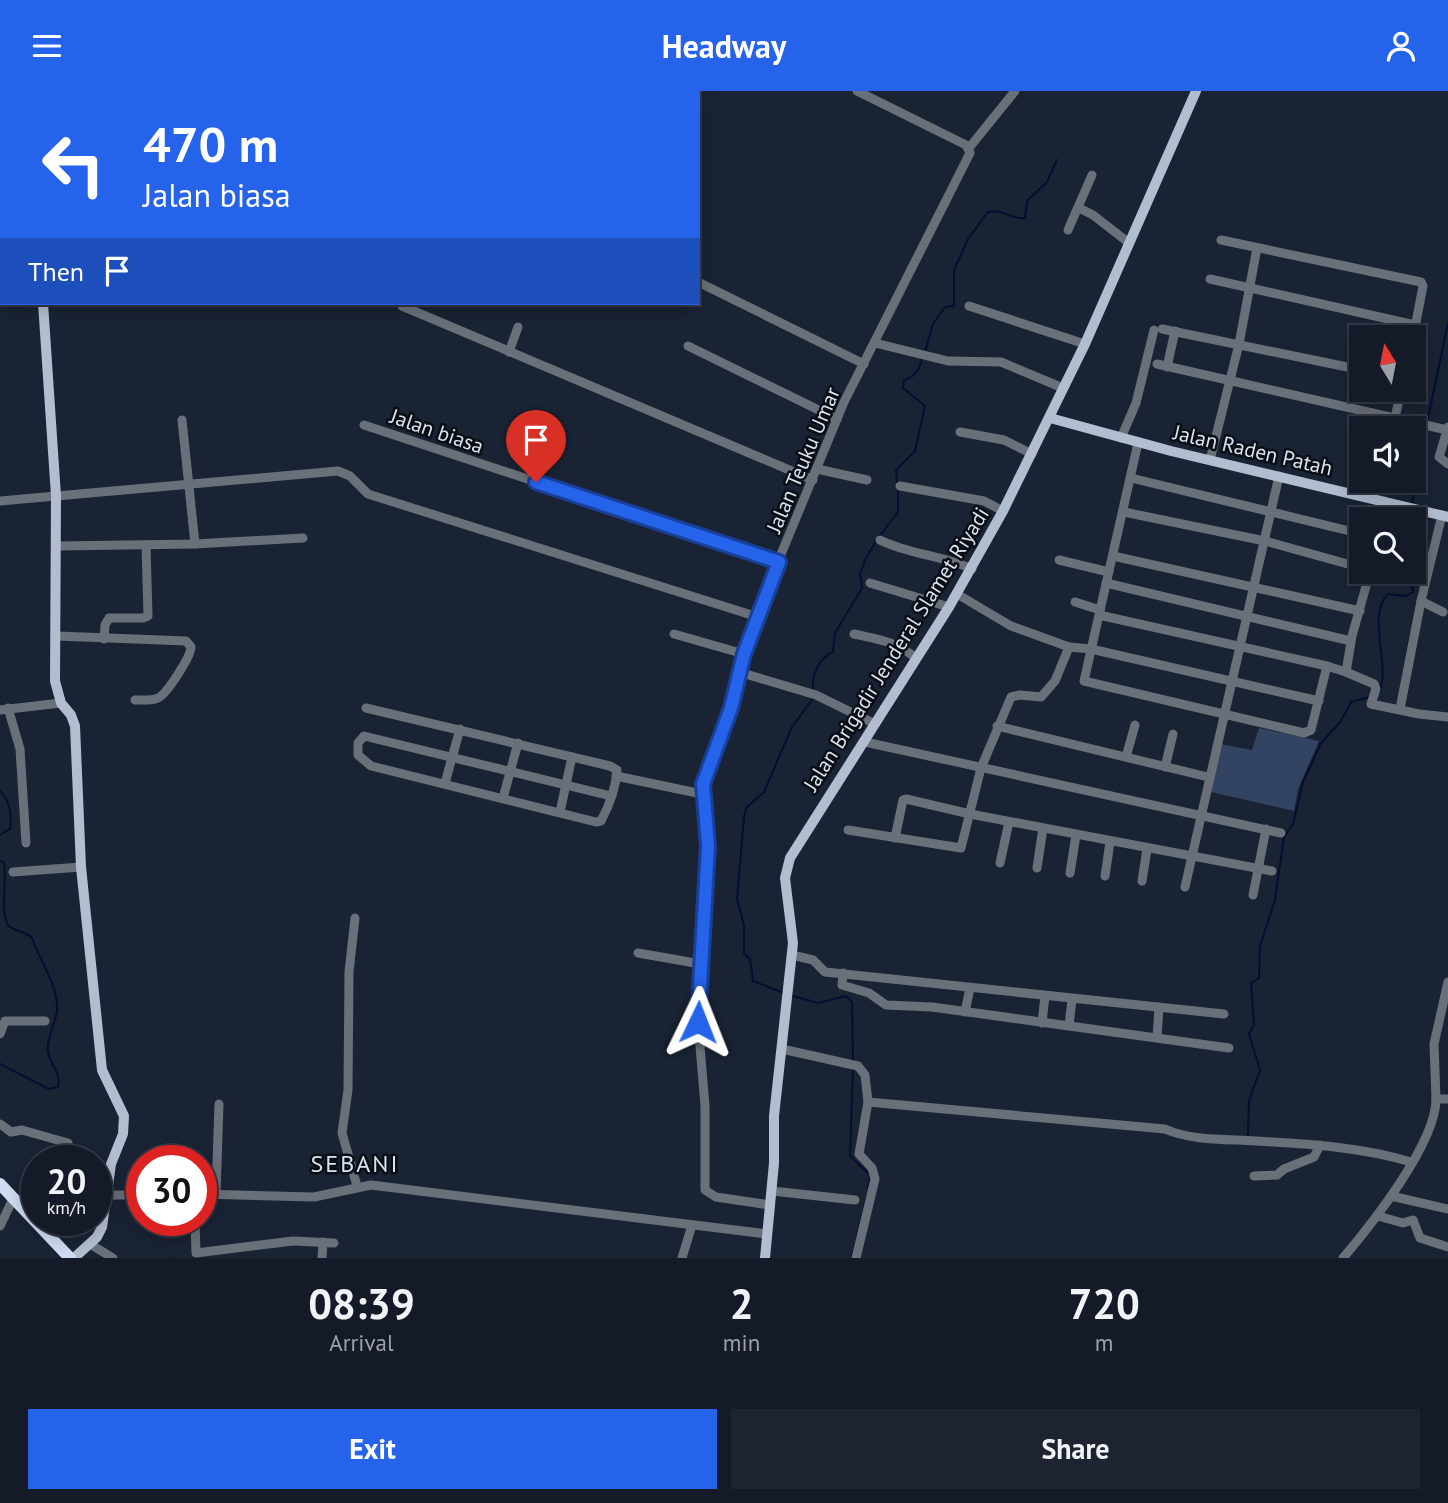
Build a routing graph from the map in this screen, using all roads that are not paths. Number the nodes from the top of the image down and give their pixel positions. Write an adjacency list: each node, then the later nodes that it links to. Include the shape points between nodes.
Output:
1 (857, 91): 4 (street)
2 (1015, 91): 4 (street, Jalan Teuku Umar)
3 (1196, 91): 9 (main road, Jalan Brigadir Jenderal Slamet Riyadi)
4 (970, 148): 20 (street, Jalan Teuku Umar)
5 (1092, 175): 6 (street)
6 (1079, 208): 7 (street); 9 (street)
7 (1068, 230)
8 (1221, 240): 10 (street)
9 (1129, 243): 21 (main road, Jalan Brigadir Jenderal Slamet Riyadi)
10 (1257, 248): 13 (street); 17 (street, via 1421,282)
11 (1210, 279): 13 (street)
12 (700, 283): 25 (street)
13 (1250, 288): 17 (street); 22 (street)
14 (43, 305): 51 (main road)
15 (402, 306): 24 (street)
16 (969, 306): 21 (street)
17 (1415, 325)
18 (518, 327): 24 (street)
19 (1175, 331): 22 (street); 27 (street); 39 (street, via 1158,329)
20 (875, 343): 25 (street, Jalan Teuku Umar); 30 (street, via 960,363 1001,362)
21 (1085, 344): 30 (main road, Jalan Brigadir Jenderal Slamet Riyadi)
22 (1238, 344): 28 (street); 29 (street)
23 (688, 346): 33 (street)
24 (509, 352): 47 (street)
25 (864, 363): 33 (street, Jalan Teuku Umar)
26 (1157, 364): 27 (street)
27 (1167, 367): 29 (street)
28 (1349, 367)
29 (1229, 381): 31 (street); 42 (street)
30 (1063, 388): 32 (main road, Jalan Brigadir Jenderal Slamet Riyadi)
31 (1386, 416)
32 (1049, 418): 39 (main road, Jalan Raden Patah); 41 (main road, Jalan Brigadir Jenderal Slamet Riyadi)
33 (837, 419): 44 (street, Jalan Teuku Umar)
34 (182, 420): 49 (street)
35 (364, 425): 68 (street, Jalan biasa)
36 (1426, 426): 37 (street)
37 (1447, 428): 43 (street, via 1439,457)
38 (960, 432): 41 (street, via 1004,440)
39 (1121, 437): 40 (main road, Jalan Raden Patah)
40 (1138, 443): 42 (main road, Jalan Raden Patah); 46 (street)
41 (1032, 454): 55 (main road, Jalan Brigadir Jenderal Slamet Riyadi)
42 (1210, 460): 45 (main road, Jalan Raden Patah)
43 (1448, 464)
44 (817, 469): 47 (street, Jalan Teuku Umar); 48 (street)
45 (1279, 476): 53 (main road, Jalan Raden Patah); 57 (street)
46 (1131, 478): 56 (street); 57 (street)
47 (813, 480): 68 (street, Jalan Teuku Umar)
48 (867, 480)
49 (190, 486): 51 (street); 63 (street); 83 (street, via 345,473 368,494)
50 (900, 486): 55 (street, via 984,501)
51 (56, 496): 52 (street); 65 (main road)
52 (0, 501)
53 (1384, 501): 54 (street); 58 (main road, Jalan Raden Patah)
54 (1383, 507)
55 (1003, 511): 70 (main road, Jalan Brigadir Jenderal Slamet Riyadi)
56 (1124, 512): 62 (street); 66 (street)
57 (1271, 512): 59 (street); 62 (street)
58 (1445, 516): 77 (street)
59 (1349, 531)
60 (303, 538): 63 (street)
61 (880, 540): 70 (street, via 915,555)
62 (1265, 541): 69 (street); 75 (street)
63 (195, 544): 64 (street)
64 (146, 545): 65 (street); 88 (street, via 148,616 109,618)
65 (58, 546): 87 (main road)
66 (1113, 556): 71 (street); 75 (street)
67 (1059, 560): 71 (street)
68 (779, 562): 83 (street, Jalan Teuku Umar)
69 (1349, 564)
70 (972, 569): 76 (main road, Jalan Brigadir Jenderal Slamet Riyadi)
71 (1109, 572): 73 (street)
72 (870, 583): 79 (street)
73 (1107, 583): 81 (street); 84 (street)
74 (1367, 584): 80 (street)
75 (1255, 586): 80 (street); 84 (street)
76 (957, 594): 79 (main road, Jalan Brigadir Jenderal Slamet Riyadi); 91 (street, via 1011,627)
77 (1421, 600): 82 (street); 104 (street)
78 (1075, 602): 81 (street)
79 (949, 607): 94 (main road, Jalan Brigadir Jenderal Slamet Riyadi)
80 (1360, 611): 89 (street)
81 (1100, 612): 90 (street); 92 (street)
82 (1443, 612)
83 (758, 617): 93 (street, Jalan Teuku Umar)
84 (1248, 617): 89 (street); 90 (street)
85 (854, 634): 94 (street, via 889,642)
86 (674, 635): 93 (street)
87 (57, 636): 88 (street); 101 (main road, via 55,673)
88 (104, 639): 99 (street, via 186,641 191,647 168,690 156,699)
89 (1351, 641): 97 (street)
90 (1241, 646): 95 (street); 98 (street)
91 (1069, 647): 92 (street); 108 (street, via 1055,681 1043,695 1014,695)
92 (1091, 649): 98 (street); 105 (street, via 1083,679 1086,683)
93 (744, 654): 96 (street, Jalan Teuku Umar)
94 (916, 659): 107 (main road, Jalan Brigadir Jenderal Slamet Riyadi)
95 (1327, 666): 97 (street); 100 (street)
96 (739, 672): 107 (street, via 816,695); 124 (street, Jalan Teuku Umar)
97 (1346, 672): 104 (street, via 1374,684 1371,699)
98 (1232, 683): 100 (street); 105 (street)
99 (135, 700)
100 (1319, 701): 105 (street, via 1307,733)
101 (61, 703): 103 (street); 142 (main road, via 75,726)
102 (366, 708): 110 (street)
103 (4, 709): 138 (street, via 21,757)
104 (1400, 709): 106 (street)
105 (1225, 713): 121 (street)
106 (1448, 717)
107 (876, 724): 112 (main road, Jalan Brigadir Jenderal Slamet Riyadi)
108 (997, 726): 116 (street); 118 (street)
109 (1135, 726): 116 (street)
110 (460, 729): 113 (street); 114 (street)
111 (1173, 734): 117 (street)
112 (865, 741): 118 (street); 154 (main road, Jalan Brigadir Jenderal Slamet Riyadi, via 800,839 787,867)
113 (518, 743): 115 (street); 119 (street)
114 (452, 757): 119 (street); 122 (street); 122 (street, via 369,736 358,743 358,755 371,766)
115 (572, 757): 120 (street, via 610,766 617,770); 123 (street)
116 (1126, 757): 117 (street)
117 (1165, 767): 121 (street)
118 (981, 768): 128 (street); 129 (street)
119 (510, 772): 123 (street); 126 (street)
120 (616, 776): 124 (street); 125 (street)
121 (1208, 777): 129 (street)
122 (445, 783): 126 (street)
123 (566, 785): 125 (street); 127 (street)
124 (702, 794): 155 (street, Jalan Teuku Umar, via 708,846)
125 (611, 796): 127 (street, via 601,821)
126 (503, 798): 127 (street)
127 (560, 812)
128 (970, 814): 130 (street); 136 (street, via 961,848); 136 (street, via 904,799)
129 (1200, 815): 132 (street); 140 (street)
130 (1009, 822): 131 (street); 141 (street)
131 (1043, 828): 135 (street); 143 (street)
132 (1265, 829): 134 (street); 144 (street)
133 (849, 830): 136 (street)
134 (1281, 833)
135 (1076, 835): 137 (street); 147 (street)
136 (895, 838)
137 (1110, 842): 139 (street); 148 (street)
138 (26, 843)
139 (1147, 849): 140 (street); 149 (street)
140 (1191, 857): 144 (street); 150 (street)
141 (1000, 863)
142 (81, 867): 146 (street); 182 (main road, via 102,1070 124,1116 123,1134)
143 (1037, 867)
144 (1257, 868): 145 (street); 151 (street)
145 (1272, 871)
146 (13, 872)
147 (1070, 873)
148 (1105, 876)
149 (1142, 881)
150 (1185, 887)
151 (1253, 895)
152 (355, 918): 187 (street, via 342,1133)
153 (638, 953): 155 (street)
154 (792, 955): 156 (street, via 813,960 825,972); 174 (main road, Jalan Brigadir Jenderal Slamet Riyadi)
155 (701, 964): 193 (street, Jalan Teuku Umar, via 698,1022 705,1106 705,1192)
156 (843, 973): 157 (street); 160 (street, via 842,985)
157 (870, 976): 159 (street); 160 (street)
158 (1448, 982): 162 (street)
159 (970, 988): 161 (street); 165 (street)
160 (869, 993): 165 (street, via 886,1005)
161 (1045, 996): 163 (street); 168 (street)
162 (1447, 998): 170 (street)
163 (1072, 999): 164 (street); 169 (street)
164 (1159, 1007): 166 (street); 172 (street)
165 (965, 1012): 168 (street)
166 (1224, 1014)
167 (45, 1021): 171 (street, via 5,1021)
168 (1042, 1023): 169 (street)
169 (1069, 1026): 172 (street)
170 (1443, 1026): 175 (street, via 1434,1044)
171 (0, 1034)
172 (1157, 1038): 173 (street)
173 (1229, 1048)
174 (782, 1049): 177 (street, via 858,1066); 188 (main road, Jalan Brigadir Jenderal Slamet Riyadi, via 773,1123)
175 (1436, 1099): 176 (street); 183 (street, via 1434,1115)
176 (1448, 1100)
177 (868, 1101): 181 (street); 210 (street, via 859,1154 875,1173)
178 (219, 1104): 184 (street)
179 (0, 1124): 180 (street, via 11,1132 22,1130)
180 (68, 1143)
181 (1320, 1145): 183 (street); 185 (street, via 1314,1157 1280,1173)
182 (112, 1162)
183 (1411, 1162): 190 (street)
184 (217, 1164)
185 (1254, 1176)
186 (0, 1184): 191 (highway)
187 (358, 1186): 189 (street, via 314,1197); 196 (street)
188 (772, 1191): 192 (street); 193 (main road, Jalan Brigadir Jenderal Slamet Riyadi)
189 (217, 1194)
190 (1391, 1196): 194 (street); 195 (street)
191 (14, 1197): 197 (street); 205 (highway)
192 (855, 1200)
193 (771, 1205): 198 (main road, Jalan Brigadir Jenderal Slamet Riyadi)
194 (1448, 1209)
195 (1378, 1216): 204 (street, via 1403,1223 1411,1219 1420,1238); 211 (street)
196 (692, 1225): 198 (street); 208 (street)
197 (0, 1226)
198 (767, 1234): 209 (main road, Jalan Brigadir Jenderal Slamet Riyadi)
199 (96, 1236): 203 (main road)
200 (195, 1236): 201 (street, via 196,1253 293,1241)
201 (323, 1242): 202 (street); 207 (street)
202 (334, 1243)
203 (90, 1244): 205 (main road); 206 (street)
204 (1448, 1247)
205 (72, 1258)
206 (113, 1258)
207 (322, 1258)
208 (682, 1258)
209 (765, 1258)
210 (856, 1258)
211 (1343, 1258)

